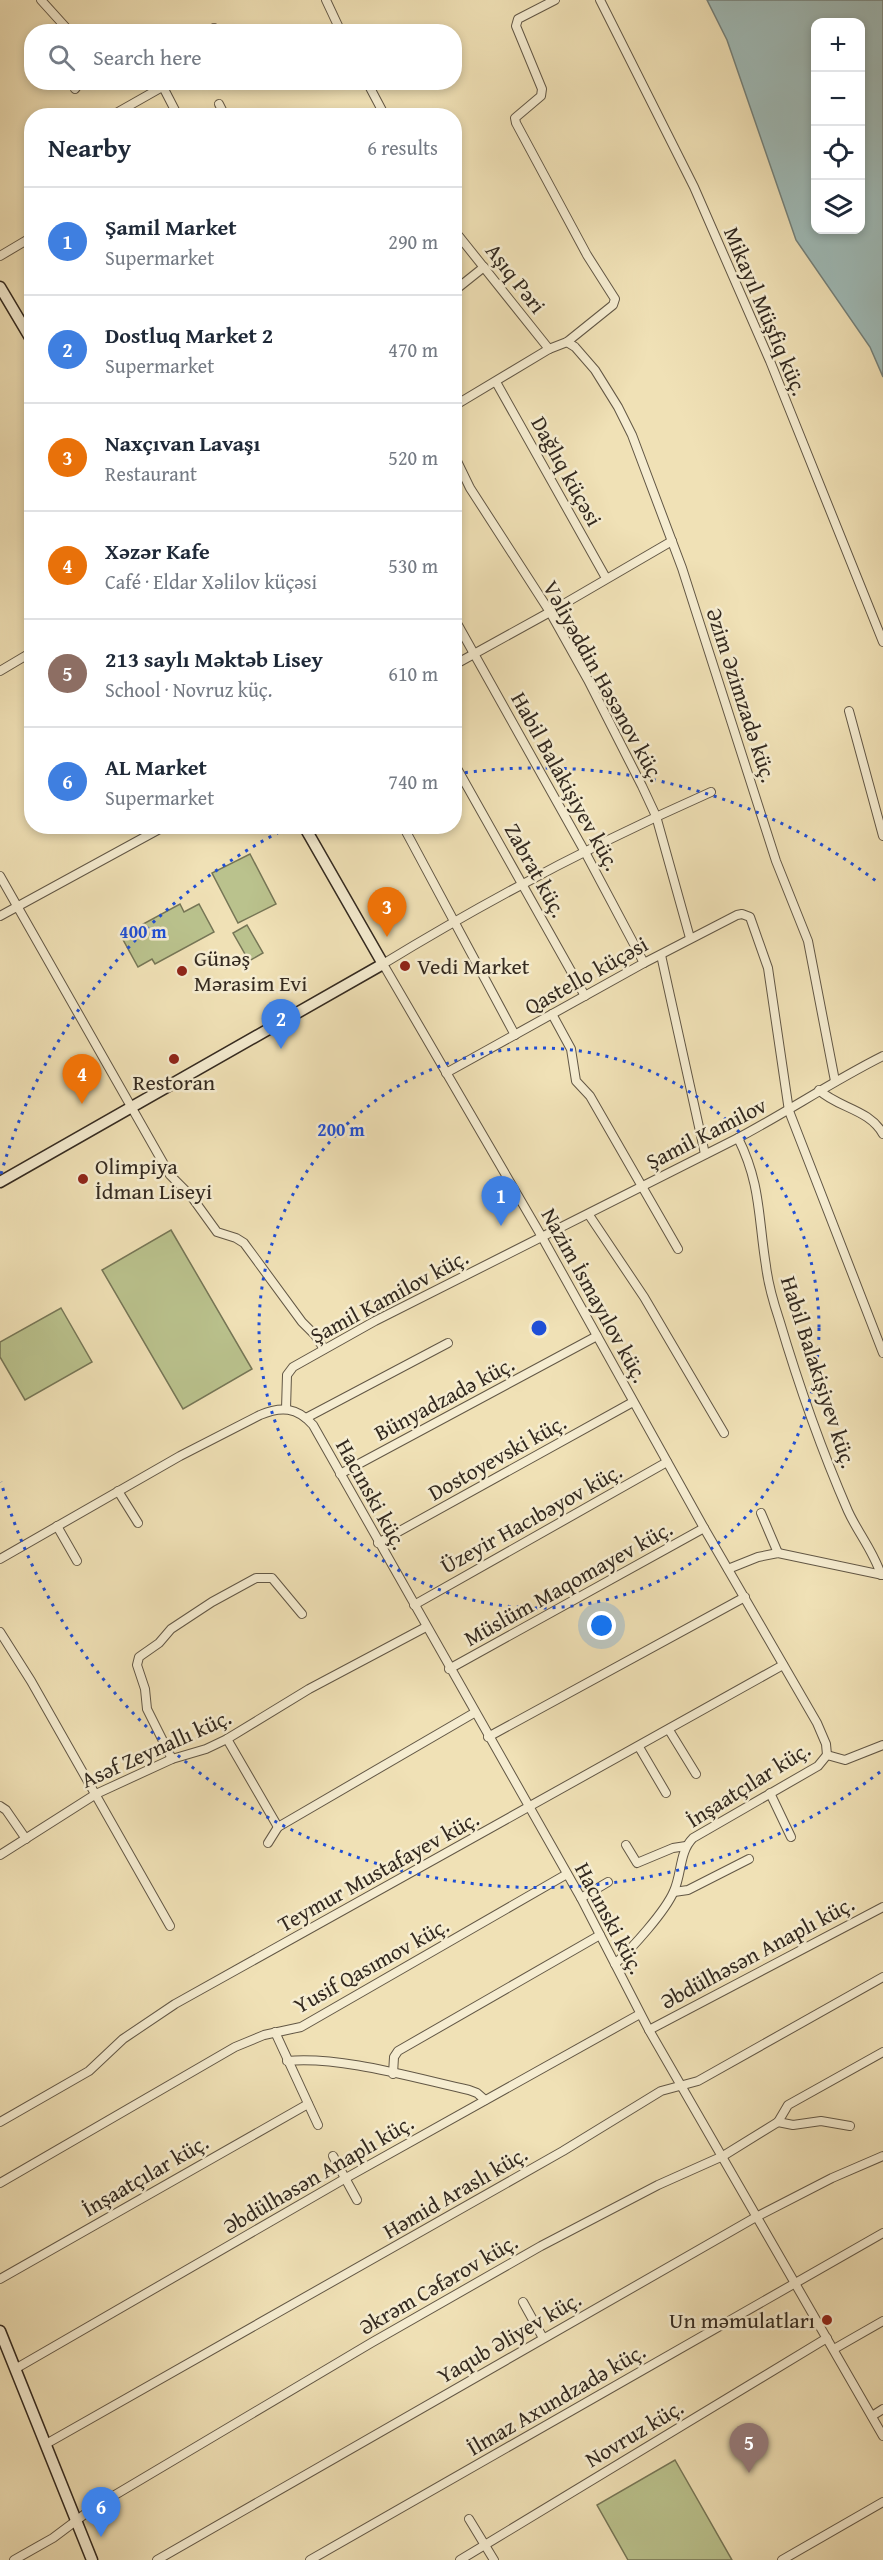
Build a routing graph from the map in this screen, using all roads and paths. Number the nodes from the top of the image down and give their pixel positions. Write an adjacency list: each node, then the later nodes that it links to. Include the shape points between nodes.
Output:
1 (326, 0): 6 (street)
2 (555, 0): 23 (street, via 518,19 516,26 542,89 541,96 515,118 516,123 615,299 613,305)
3 (600, 0): 32 (street, Mikayıl Müşfiq küç., via 722,252)
4 (46, 1): 5 (street)
5 (64, 24)
6 (337, 24)
7 (158, 90): 11 (street)
8 (169, 90): 12 (street)
9 (371, 90): 14 (street)
10 (219, 104): 13 (street)
11 (125, 108)
12 (175, 108)
13 (221, 108)
14 (382, 108)
15 (462, 240): 18 (street, Aşıq Pəri)
16 (24, 242): 17 (street)
17 (0, 256)
18 (484, 267): 19 (street); 24 (street, Aşıq Pəri)
19 (462, 285)
20 (0, 287): 21 (street)
21 (3, 300): 22 (street)
22 (24, 330)
23 (567, 342): 24 (street); 28 (street, Əzim Əzimzadə küç., via 596,370 618,407)
24 (549, 349): 25 (street)
25 (496, 382): 26 (street); 29 (street, Dağlıq küçəsi)
26 (462, 401)
27 (462, 472): 30 (street, Vəliyəddin Həsənov küç.)
28 (672, 540): 29 (street); 60 (street, Əzim Əzimzadə küç., via 776,861 808,941)
29 (606, 578): 30 (street)
30 (550, 612): 33 (street); 40 (street, Vəliyəddin Həsənov küç.)
31 (462, 631): 33 (street, Habil Balakişiyev küç.)
32 (883, 642)
33 (475, 653): 35 (street); 45 (street, Habil Balakişiyev küç.)
34 (24, 657): 36 (street)
35 (462, 660)
36 (0, 671)
37 (849, 711): 44 (street)
38 (462, 777): 47 (street, Zabrat küç.)
39 (711, 792): 40 (street)
40 (656, 816): 45 (street); 51 (street, Vəliyəddin Həsənov küç.)
41 (150, 834): 48 (street)
42 (309, 834): 54 (street, Nazim İsmayılov küç.)
43 (407, 834): 50 (street)
44 (883, 836)
45 (585, 852): 47 (street); 53 (street, Habil Balakişiyev küç.)
46 (0, 876): 48 (street)
47 (524, 883): 50 (street); 55 (street, Zabrat küç.)
48 (18, 907): 49 (street); 62 (street)
49 (0, 916)
50 (455, 921): 54 (street); 57 (street)
51 (690, 938): 52 (street, Qastello küçəsi); 63 (street, Qastello küçəsi, via 737,915 750,917 768,968)
52 (661, 955): 53 (street, Qastello küçəsi); 66 (street)
53 (644, 963): 55 (street, Qastello küçəsi)
54 (383, 964): 59 (street, Nazim İsmayılov küç.); 62 (street)
55 (585, 996): 56 (street, Qastello küçəsi)
56 (552, 1014): 57 (street, Qastello küçəsi); 68 (street, via 571,1049 576,1081 590,1096)
57 (515, 1035): 59 (street, Qastello küçəsi)
58 (883, 1056): 60 (street, Şamil Kamilov)
59 (446, 1073): 70 (street, Nazim İsmayılov küç.)
60 (835, 1081): 61 (street, Şamil Kamilov)
61 (819, 1090): 63 (street, Şamil Kamilov); 64 (street, via 829,1099 864,1114)
62 (132, 1108): 67 (street); 74 (street, via 170,1174 217,1232 244,1243)
63 (789, 1111): 65 (street, Şamil Kamilov); 75 (street)
64 (883, 1134)
65 (738, 1138): 66 (street, Şamil Kamilov); 92 (street, Habil Balakişiyev küç., via 757,1187 766,1269 778,1318 849,1514)
66 (705, 1154): 68 (street, Şamil Kamilov)
67 (0, 1182)
68 (640, 1186): 69 (street, Şamil Kamilov); 71 (street)
69 (589, 1215): 70 (street, Şamil Kamilov); 79 (street, via 644,1297)
70 (542, 1237): 72 (street, Nazim İsmayılov küç.); 74 (street, Şamil Kamilov küç.)
71 (678, 1249)
72 (597, 1336): 76 (street, Nazim İsmayılov küç.); 81 (street, Bünyadzadə küç.)
73 (448, 1343): 78 (street)
74 (324, 1349): 77 (street, Şamil Kamilov küç., via 288,1371)
75 (883, 1353)
76 (633, 1402): 80 (street, Nazim İsmayılov küç.); 87 (street, Dostoyevski küç.)
77 (286, 1409): 78 (street); 82 (street, via 272,1410 220,1434)
78 (306, 1418): 81 (street, Hacınski küç.)
79 (724, 1432)
80 (667, 1462): 86 (street, Nazim İsmayılov küç.); 94 (street, Üzeyir Hacıbəyov küç.)
81 (340, 1474): 87 (street, Hacınski küç.)
82 (118, 1491): 84 (street); 85 (street)
83 (761, 1513): 88 (street)
84 (138, 1523)
85 (57, 1526): 89 (street); 90 (street)
86 (704, 1528): 91 (street, Nazim İsmayılov küç.); 99 (street, Müslüm Maqomayev küç.)
87 (378, 1543): 94 (street, Hacınski küç.)
88 (778, 1553): 91 (street); 92 (street)
89 (0, 1559)
90 (77, 1561)
91 (728, 1569): 93 (street, Nazim İsmayılov küç.)
92 (882, 1575)
93 (745, 1597): 98 (street, Nazim İsmayılov küç.); 102 (street)
94 (414, 1605): 96 (street, Hacınski küç.)
95 (302, 1614): 107 (street, via 272,1578 256,1578 171,1629 139,1657 137,1665 147,1709)
96 (426, 1627): 99 (street, Hacınski küç.); 103 (street, Asəf Zeynallı küç., via 309,1689)
97 (0, 1632): 111 (street)
98 (783, 1665): 101 (street, Teymur Mustafayev küç.); 106 (street, Nazim İsmayılov küç., via 817,1723)
99 (449, 1669): 100 (street, Hacınski küç.)
100 (474, 1713): 102 (street, Hacınski küç.); 114 (street)
101 (669, 1730): 105 (street, Teymur Mustafayev küç.); 108 (street)
102 (488, 1737): 113 (street, Hacınski küç.)
103 (227, 1739): 107 (street, Asəf Zeynallı küç.); 114 (street)
104 (883, 1745): 106 (street, via 845,1760)
105 (639, 1747): 109 (street); 113 (street, Teymur Mustafayev küç.)
106 (827, 1755): 110 (street, İnşaatçılar küç., via 818,1766)
107 (172, 1759): 111 (street, Asəf Zeynallı küç.)
108 (696, 1774)
109 (666, 1793)
110 (770, 1793): 115 (street); 119 (street, İnşaatçılar küç., via 700,1832)
111 (96, 1794): 116 (street, Asəf Zeynallı küç.); 127 (street)
112 (0, 1806): 116 (street)
113 (529, 1808): 122 (street, Hacınski küç.); 140 (street, Teymur Mustafayev küç., via 168,2008 123,2039 89,2071)
114 (278, 1827): 117 (street)
115 (790, 1837)
116 (26, 1839): 120 (street, Asəf Zeynallı küç.)
117 (268, 1843)
118 (626, 1845): 119 (street, via 637,1863)
119 (686, 1846): 124 (street, İnşaatçılar küç.)
120 (0, 1856)
121 (749, 1858): 124 (street, via 688,1890)
122 (567, 1874): 125 (street, Hacınski küç.); 133 (street, Yusif Qasımov küç., via 309,2023)
123 (608, 1882): 125 (street)
124 (674, 1892): 129 (street, İnşaatçılar küç.)
125 (581, 1898): 128 (street, Hacınski küç.)
126 (883, 1907): 132 (street, Əbdülhəsən Anaplı küç.)
127 (170, 1926)
128 (600, 1935): 129 (street, Hacınski küç.); 136 (street, via 398,2051)
129 (615, 1964): 131 (street, Hacınski küç.)
130 (883, 1977): 137 (street, Həmid Araslı küç., via 698,2081)
131 (640, 2014): 132 (street, Hacınski küç.); 138 (street, Əbdülhəsən Anaplı küç.)
132 (649, 2030): 137 (street, Hacınski küç.)
133 (275, 2032): 135 (street); 148 (street, Yusif Qasımov küç., via 235,2047)
134 (883, 2052): 141 (street, Əkrəm Cəfərov küç., via 788,2105)
135 (287, 2061): 136 (street, via 312,2060); 139 (street)
136 (393, 2074): 138 (street, via 469,2090)
137 (680, 2085): 145 (street, Hacınski küç.); 164 (street, Həmid Araslı küç., via 660,2091 562,2151)
138 (485, 2100): 147 (street, Əbdülhəsən Anaplı küç.)
139 (308, 2104): 142 (street); 152 (street, İnşaatçılar küç.)
140 (0, 2122)
141 (778, 2122): 143 (street, via 793,2126 821,2121); 145 (street, Əkrəm Cəfərov küç.)
142 (318, 2125)
143 (850, 2126)
144 (333, 2156): 147 (street)
145 (723, 2156): 150 (street, Hacınski küç.); 167 (street, Əkrəm Cəfərov küç., via 658,2184 541,2246)
146 (883, 2156): 150 (street, Yaqub Əliyev küç.)
147 (346, 2178): 149 (street); 160 (street, Əbdülhəsən Anaplı küç.)
148 (0, 2184)
149 (357, 2200)
150 (756, 2217): 153 (street, Hacınski küç.); 157 (street, Yaqub Əliyev küç.)
151 (883, 2233): 153 (street, İlmaz Axundzadə küç.)
152 (0, 2279)
153 (796, 2283): 158 (street, Hacınski küç.); 172 (street, İlmaz Axundzadə küç.)
154 (523, 2302): 157 (street)
155 (883, 2321): 159 (street)
156 (0, 2331): 160 (street)
157 (543, 2338): 171 (street, Yaqub Əliyev küç.)
158 (827, 2338): 159 (street, Hacınski küç.); 168 (street, Novruz küç.)
159 (834, 2349): 162 (street, Hacınski küç.)
160 (15, 2369): 164 (street)
161 (883, 2409): 162 (street)
162 (872, 2416): 163 (street, Hacınski küç.)
163 (883, 2436)
164 (46, 2444): 167 (street)
165 (883, 2502): 175 (street)
166 (469, 2519): 168 (street)
167 (76, 2521): 169 (street, Əkrəm Cəfərov küç.); 170 (street)
168 (486, 2545): 173 (street, Novruz küç.); 174 (street)
169 (14, 2560)
170 (92, 2560)
171 (158, 2560)
172 (310, 2560)
173 (460, 2560)
174 (494, 2560)
175 (782, 2560)

